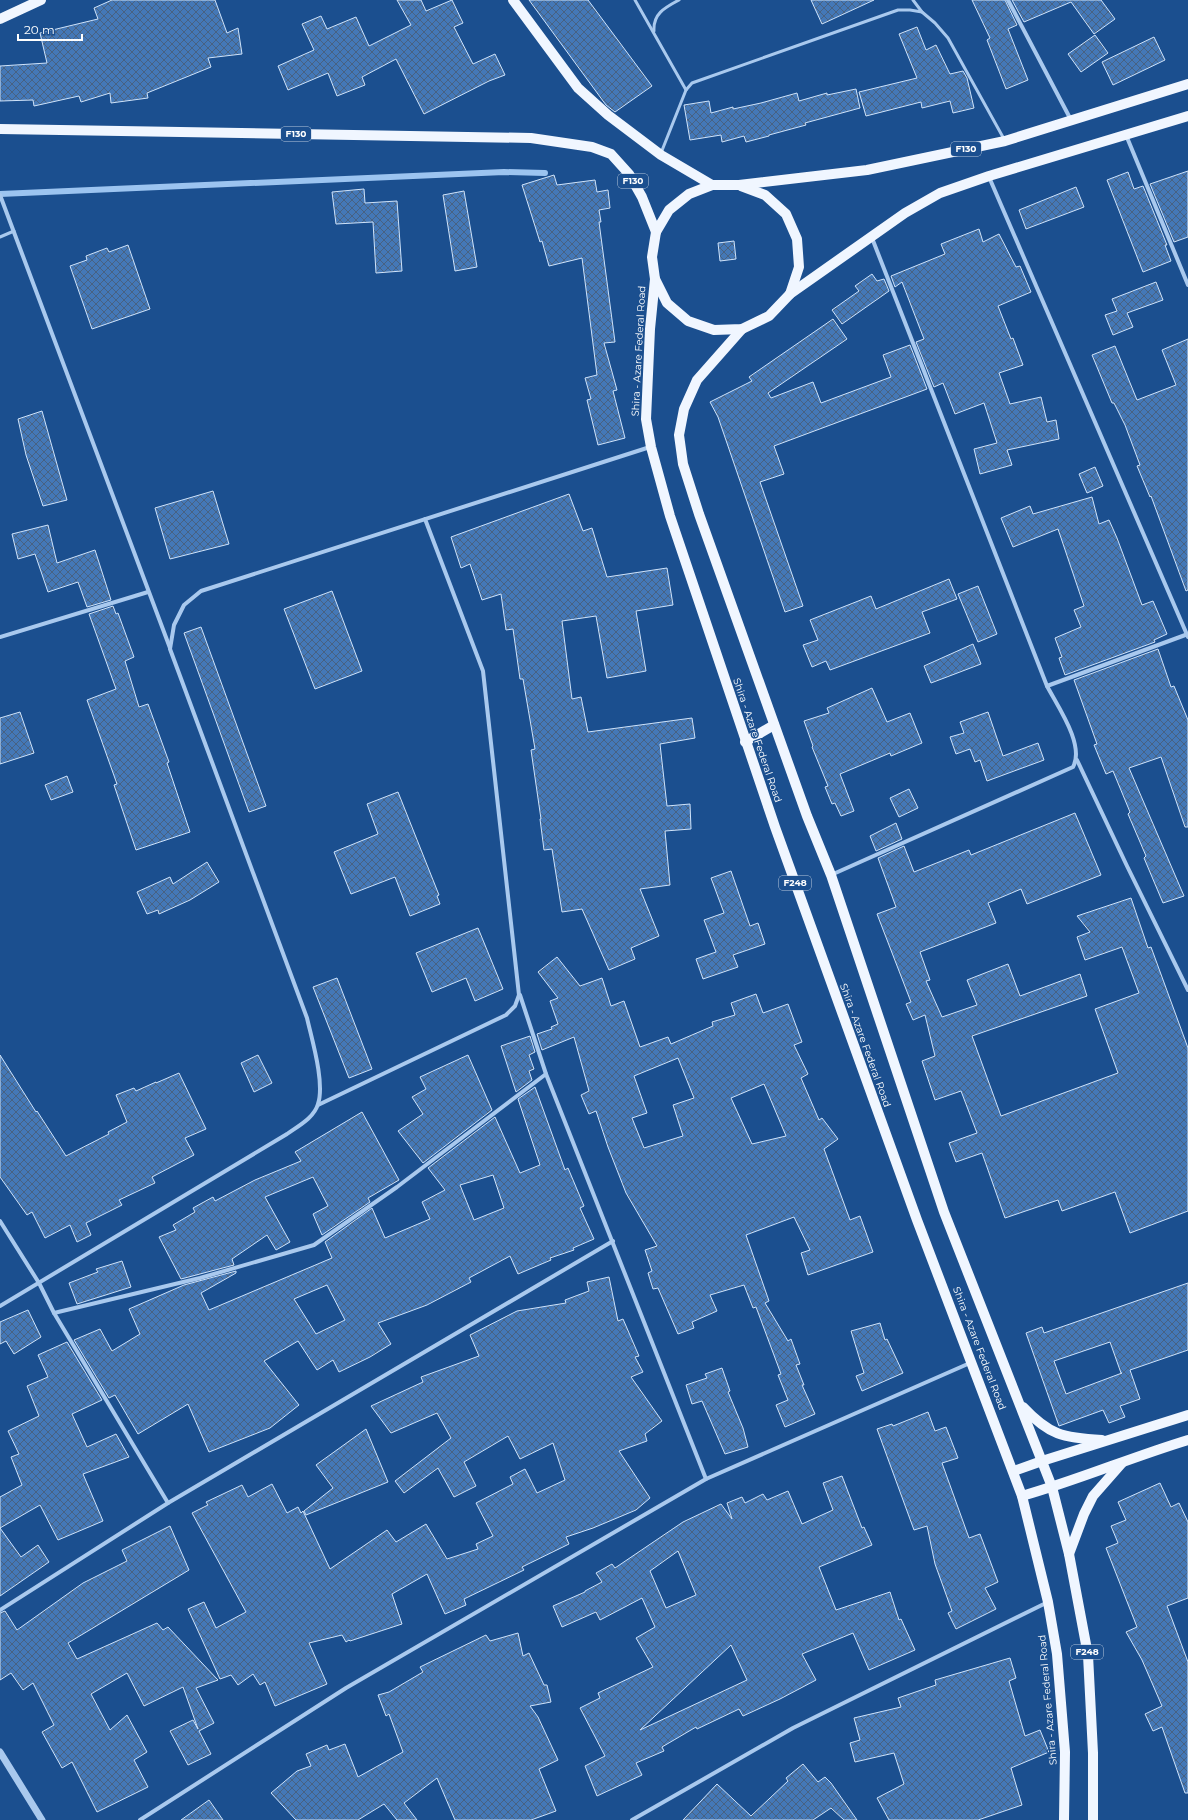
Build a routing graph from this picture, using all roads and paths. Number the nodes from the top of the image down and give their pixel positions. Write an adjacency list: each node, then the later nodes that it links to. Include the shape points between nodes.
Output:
1 (41, 0): 8 (main road)
2 (512, 0): 17 (main road, via 578,88 608,115)
3 (635, 0): 9 (lane)
4 (679, 0): 9 (lane, via 659,14 654,22)
5 (913, 0): 7 (lane)
6 (1008, 0): 13 (street)
7 (922, 12): 11 (lane, via 898,10 692,83); 16 (lane, via 948,38)
8 (0, 19)
9 (654, 33): 11 (lane)
10 (1188, 84): 13 (main road, F130)
11 (686, 90): 17 (lane)
12 (1188, 116): 15 (main road, F130)
13 (1072, 120): 16 (main road, F130)
14 (0, 129): 23 (main road, F130, via 531,138 592,147 611,154 629,174 642,197)
15 (1126, 135): 18 (main road, F130); 27 (street)
16 (1005, 141): 20 (main road, F130, via 867,170)
17 (661, 155): 19 (main road)
18 (989, 176): 24 (main road, F130, via 940,193); 33 (street)
19 (712, 185): 20 (main road, F130); 23 (main road, F130, via 689,194 669,210)
20 (739, 185): 28 (main road, F130, via 765,195 786,214 798,240 799,267)
21 (0, 195): 22 (street)
22 (14, 231): 25 (lane); 32 (street)
23 (656, 232): 26 (main road, F130, via 652,257)
24 (871, 236): 28 (main road, F130); 36 (street)
25 (0, 237)
26 (654, 279): 29 (main road, F130, via 667,303 688,321 714,330); 30 (main road, Shira - Azare Federal Road / F248, via 646,418)
27 (1188, 285)
28 (790, 294): 29 (main road, F130, via 769,316)
29 (742, 329): 37 (main road, Shira - Azare Federal Road / F248, via 697,380 684,409 679,435 683,464 698,514)
30 (650, 447): 31 (street); 38 (main road, Shira - Azare Federal Road / F248, via 670,516)
31 (425, 519): 35 (street, via 201,591 184,605 174,625); 42 (street, via 483,671)
32 (148, 592): 34 (street); 35 (street)
33 (1188, 635): 36 (street)
34 (0, 637)
35 (170, 649): 44 (street, via 307,1018 320,1076)
36 (1047, 686): 39 (street, via 1076,742)
37 (774, 725): 38 (main road); 40 (main road, Shira - Azare Federal Road / F248)
38 (745, 742): 50 (main road, Shira - Azare Federal Road / F248, via 917,1220)
39 (1077, 760): 40 (street, via 1073,767); 41 (street)
40 (831, 875): 51 (main road, Shira - Azare Federal Road / F248, via 944,1212)
41 (1188, 990)
42 (520, 995): 43 (street); 44 (street, via 515,1006 506,1015)
43 (546, 1074): 46 (street); 49 (street, via 397,1187 314,1245 200,1278)
44 (318, 1105): 47 (street, via 308,1120 287,1134)
45 (0, 1221): 47 (street)
46 (613, 1241): 58 (street); 61 (street)
47 (39, 1283): 48 (street); 49 (street)
48 (0, 1306)
49 (54, 1313): 61 (street)
50 (972, 1362): 57 (main road, Shira - Azare Federal Road / F248); 58 (street)
51 (1019, 1402): 53 (main road, via 1037,1423 1051,1432 1083,1439); 55 (main road, Shira - Azare Federal Road / F248)
52 (1188, 1416): 53 (main road)
53 (1110, 1440): 55 (main road)
54 (1188, 1440): 56 (main road)
55 (1042, 1461): 57 (main road); 59 (main road, Shira - Azare Federal Road / F248)
56 (1124, 1461): 59 (main road); 62 (main road, via 1093,1496)
57 (1014, 1472): 60 (main road, Shira - Azare Federal Road / F248)
58 (706, 1479): 68 (street, via 346,1688)
59 (1052, 1487): 60 (main road); 62 (main road, Shira - Azare Federal Road / F248)
60 (1022, 1496): 63 (main road, Shira - Azare Federal Road / F248)
61 (168, 1504): 64 (street)
62 (1070, 1554): 70 (main road, Shira - Azare Federal Road / F248, via 1088,1655 1093,1753)
63 (1048, 1602): 66 (main road, Shira - Azare Federal Road / F248, via 1056,1654 1065,1752); 69 (street, via 793,1728)
64 (0, 1610)
65 (0, 1752): 67 (street)
66 (1065, 1819)
67 (42, 1820)
68 (140, 1820)
69 (632, 1820)
70 (1093, 1820)

